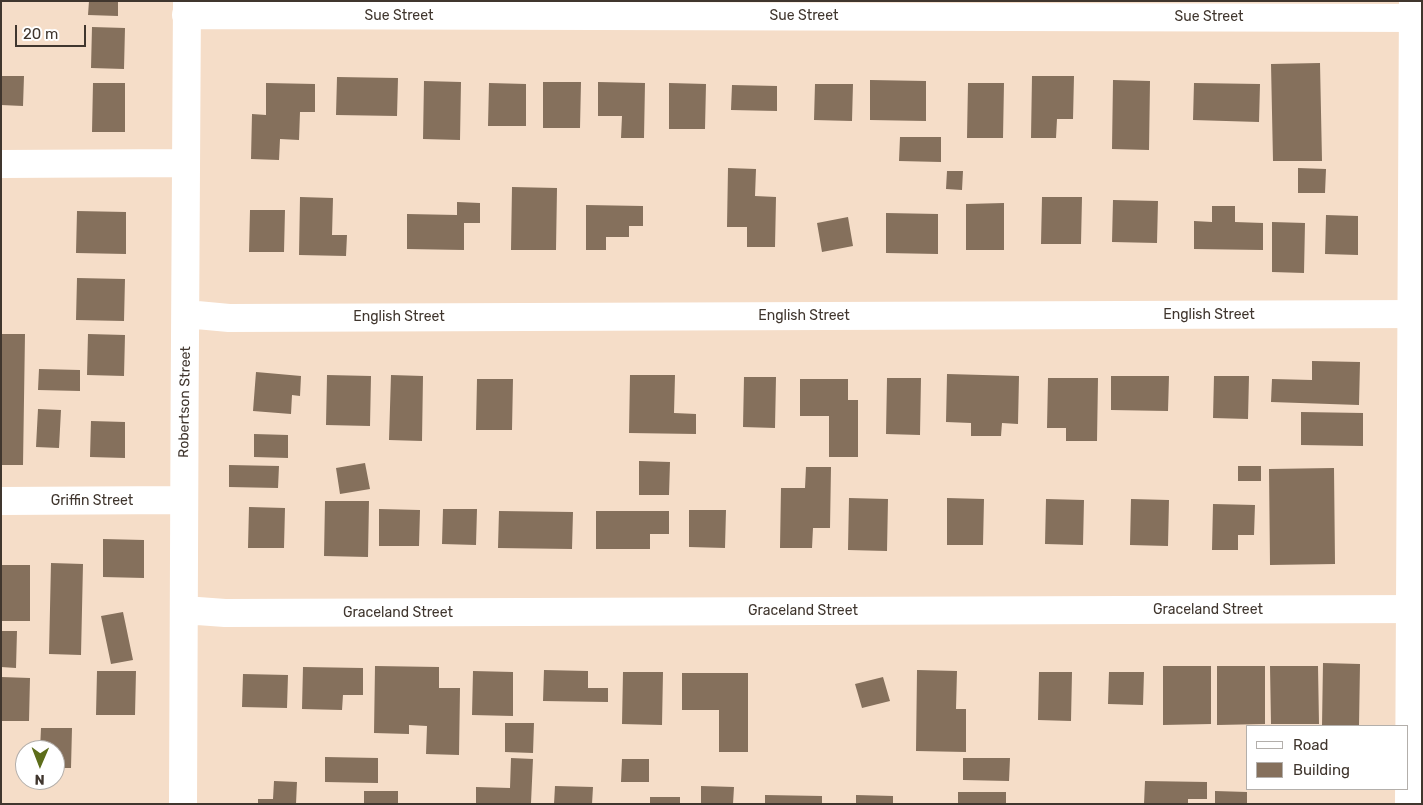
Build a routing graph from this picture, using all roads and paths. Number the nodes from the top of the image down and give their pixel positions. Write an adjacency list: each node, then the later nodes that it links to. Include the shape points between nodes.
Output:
1 (186, 8): 2 (street, Sue Street); 3 (street, Robertson Street)
2 (1416, 12): 6 (street)
3 (185, 163): 4 (street); 5 (street, Robertson Street)
4 (1, 164)
5 (186, 314): 6 (street, English Street, via 229,318); 7 (street, Robertson Street)
6 (1417, 314): 9 (street)
7 (184, 500): 8 (street, Griffin Street); 10 (street, Robertson Street)
8 (1, 501)
9 (1416, 609): 10 (street, Graceland Street, via 245,613); 12 (street)
10 (184, 610): 11 (street, Robertson Street)
11 (184, 804)
12 (1409, 804)

